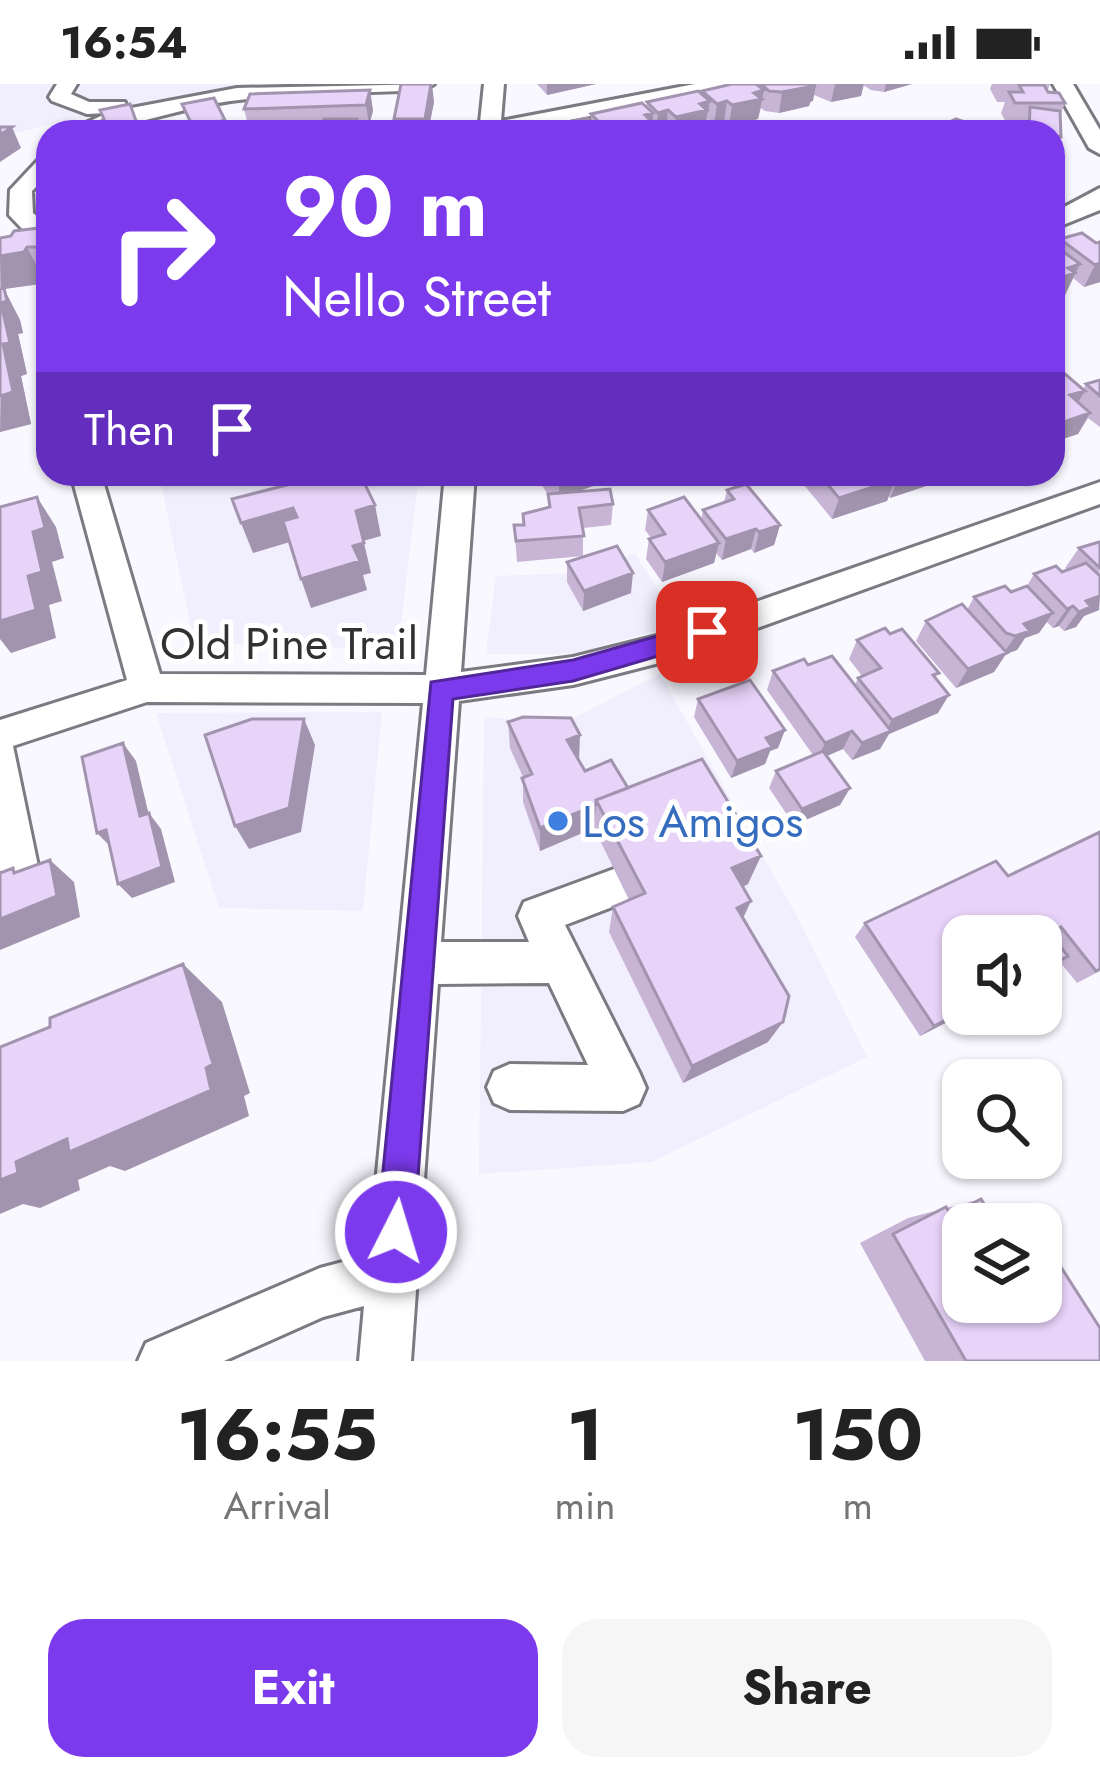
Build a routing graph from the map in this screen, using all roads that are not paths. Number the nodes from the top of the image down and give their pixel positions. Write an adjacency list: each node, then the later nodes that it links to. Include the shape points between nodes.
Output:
1 (67, 84): 2 (street, via 59,97 66,104 107,108)
2 (156, 84)
3 (424, 84): 7 (street, via 237,94)
4 (494, 84): 8 (street)
5 (727, 84): 9 (street)
6 (1063, 84): 10 (street)
7 (108, 120)
8 (491, 120)
9 (542, 120)
10 (1100, 148)
11 (36, 175): 14 (street, via 22,190 21,215)
12 (1100, 195): 13 (street)
13 (1065, 217)
14 (36, 230)
15 (89, 486): 18 (street)
16 (459, 486): 19 (street)
17 (1100, 493): 19 (street, Old Pine Trail, via 663,647 573,671)
18 (147, 688): 19 (street, Old Pine Trail); 20 (street, Old Pine Trail)
19 (441, 689): 25 (street)
20 (0, 735)
21 (0, 757): 22 (street)
22 (18, 866)
23 (614, 887): 24 (street, via 538,916)
24 (561, 962): 25 (street); 26 (street, via 623,1088)
25 (418, 963): 27 (street)
26 (510, 1087)
27 (392, 1274): 28 (street, via 320,1293); 29 (street)
28 (164, 1361)
29 (385, 1361)

